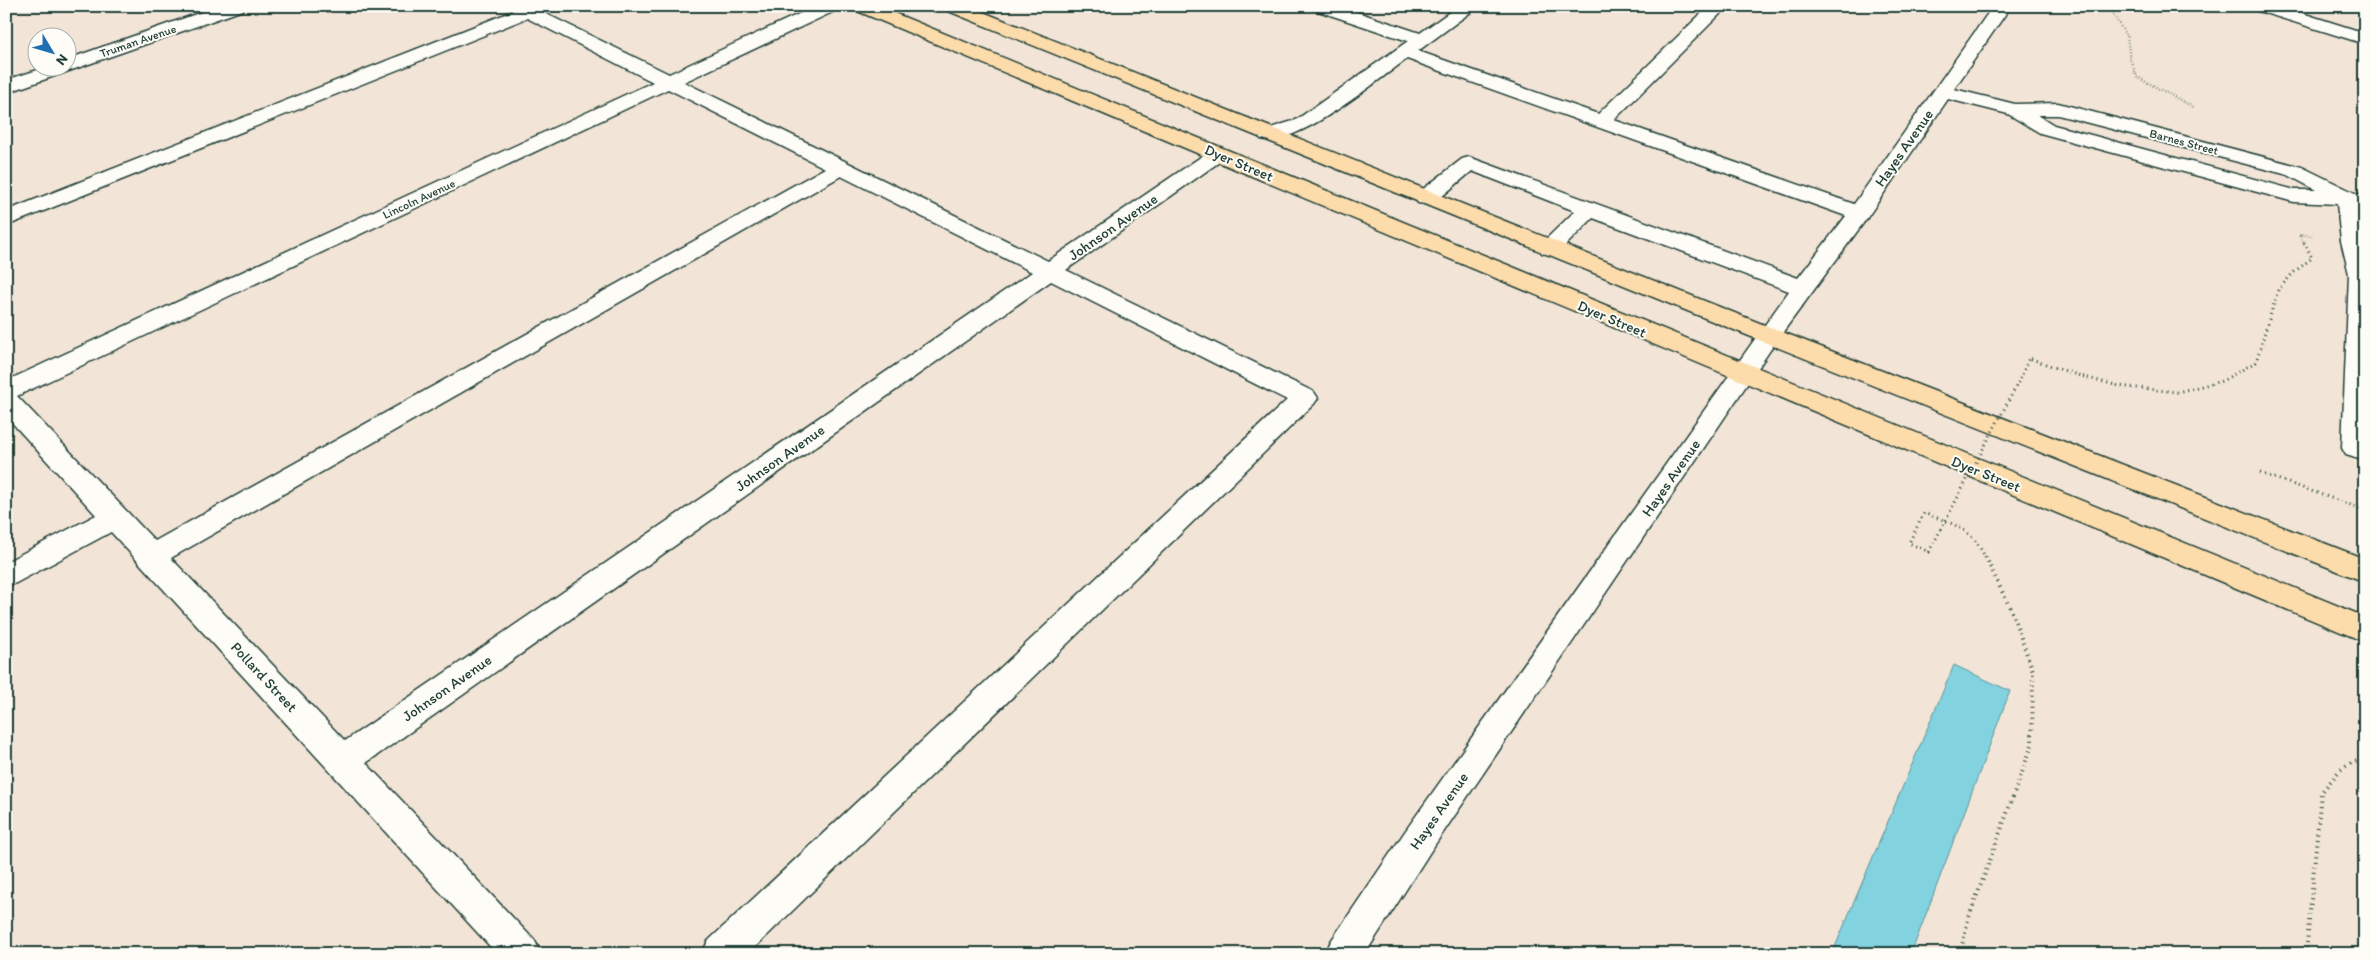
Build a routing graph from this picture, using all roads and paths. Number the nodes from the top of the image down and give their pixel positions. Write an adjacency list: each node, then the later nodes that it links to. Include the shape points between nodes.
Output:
1 (237, 6): 15 (street, Truman Avenue)
2 (831, 6): 17 (street, Lincoln Avenue)
3 (861, 6): 23 (main road, Dyer Street)
4 (1321, 6): 13 (street)
5 (1470, 6): 13 (street)
6 (1719, 6): 21 (street)
7 (2002, 6): 19 (street, Hayes Avenue)
8 (2108, 6): 20 (path, via 2127,37 2137,77)
9 (2261, 6): 12 (street)
10 (522, 9): 17 (street); 29 (street)
11 (948, 14): 22 (main road, via 1098,66)
12 (2365, 39)
13 (1422, 40): 14 (street)
14 (1406, 53): 21 (street); 22 (street, via 1303,124)
15 (78, 62)
16 (33, 78): 18 (street)
17 (669, 82): 24 (street); 37 (street, Lincoln Avenue)
18 (6, 87)
19 (1943, 92): 26 (street, Barnes Street, via 2015,110 2047,129 2294,196); 28 (street, Hayes Avenue)
20 (2200, 111)
21 (1601, 122): 28 (street)
22 (1268, 136): 25 (main road)
23 (1218, 154): 32 (street, Johnson Avenue); 36 (main road, Dyer Street)
24 (842, 167): 32 (street); 43 (street)
25 (1426, 198): 27 (street, via 1469,163); 31 (main road)
26 (2356, 200): 30 (street)
27 (1590, 209): 31 (street); 34 (street)
28 (1859, 213): 34 (street, Hayes Avenue)
29 (6, 219)
30 (2352, 241): 33 (street); 52 (path, bridge, via 2300,234 2312,258 2278,290 2256,362 2222,381 2177,392 2120,386 2029,358 2020,379 1929,552 1909,543 1924,513 1962,527 1978,542 2011,610 2033,671 2032,745 1968,920)
31 (1550, 248): 35 (main road)
32 (1051, 270): 48 (street, Johnson Avenue); 50 (street, via 1305,398)
33 (2363, 275): 39 (street, via 2355,448)
34 (1803, 288): 35 (street, Hayes Avenue)
35 (1768, 335): 36 (street, Hayes Avenue); 44 (main road)
36 (1743, 374): 46 (main road, Dyer Street); 51 (street, Hayes Avenue, via 1418,841)
37 (6, 391)
38 (6, 400): 42 (street, Pollard Street)
39 (2365, 452)
40 (2260, 474): 41 (path)
41 (2365, 510)
42 (115, 517): 43 (street, Pollard Street); 45 (street)
43 (151, 556): 48 (street, Pollard Street)
44 (2365, 572)
45 (6, 575)
46 (2365, 630)
47 (2365, 759): 53 (path, via 2354,761 2333,774 2322,793)
48 (342, 761): 49 (street, Pollard Street)
49 (522, 954)
50 (720, 954)
51 (1344, 954)
52 (1960, 954)
53 (2306, 954)

